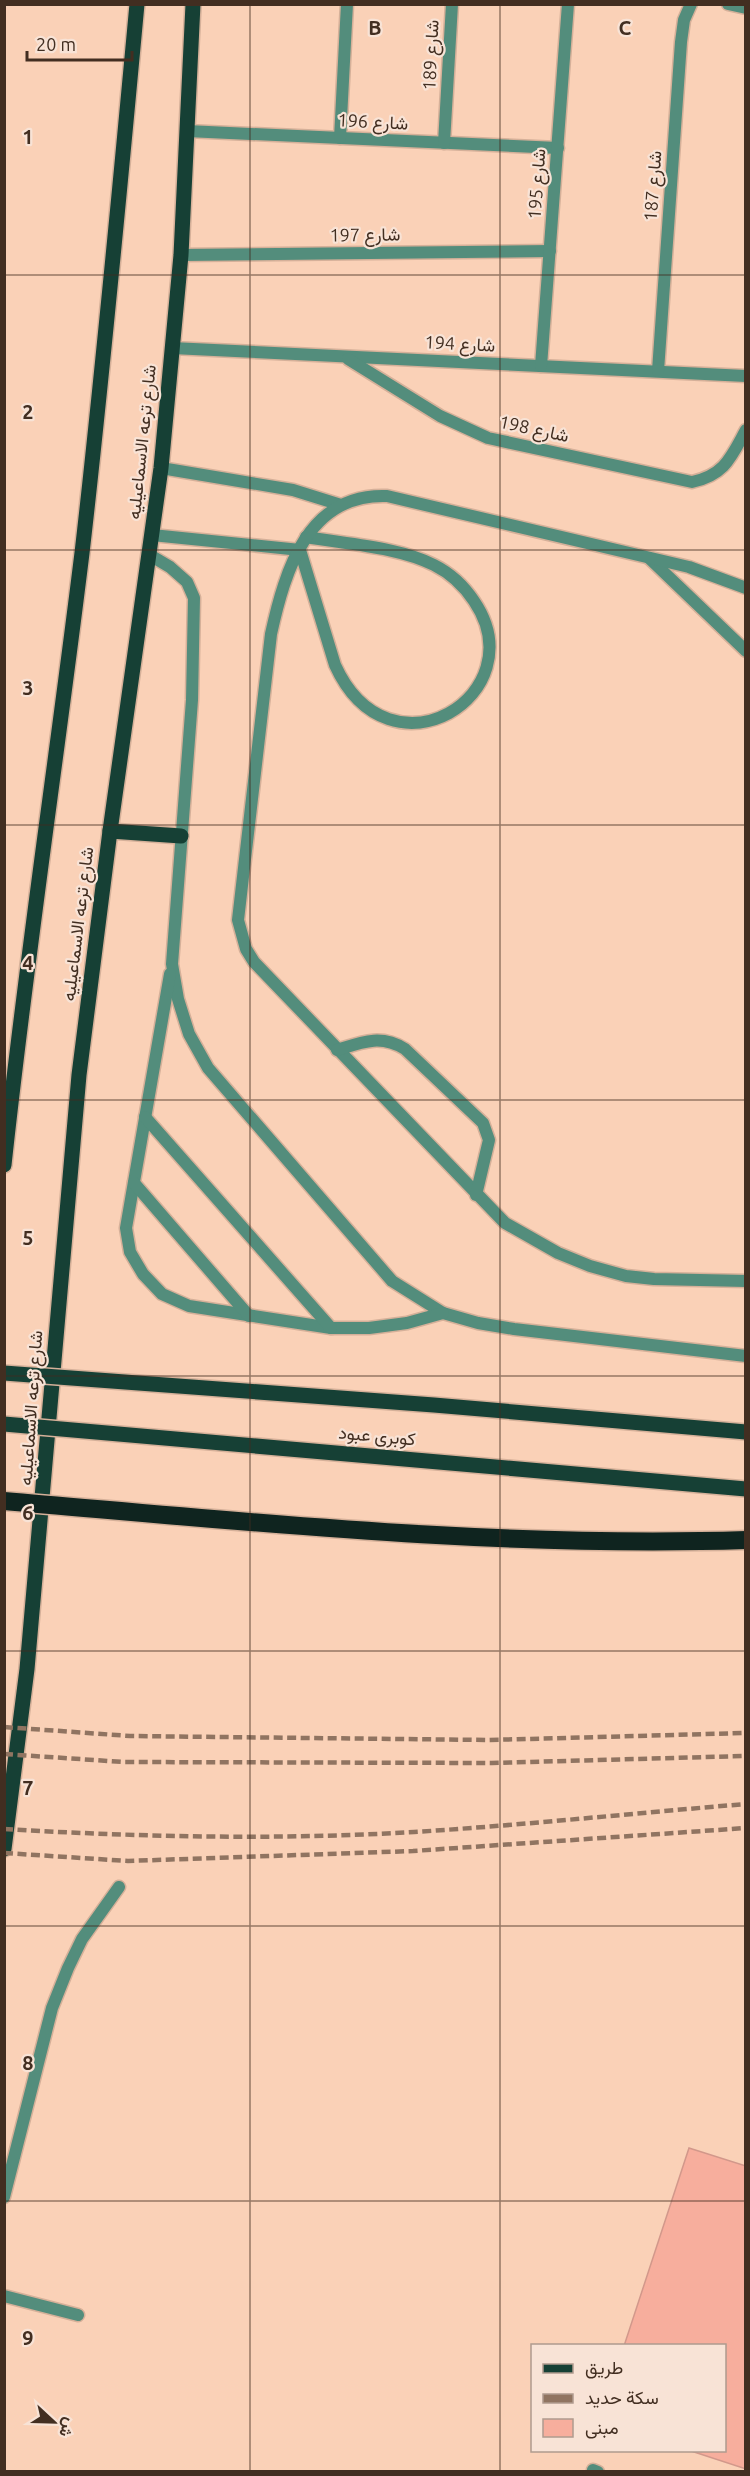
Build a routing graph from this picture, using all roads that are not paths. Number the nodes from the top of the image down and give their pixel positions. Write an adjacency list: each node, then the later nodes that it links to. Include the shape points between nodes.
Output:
1 (137, 4): 35 (main road, via 84,533)
2 (193, 4): 9 (main road, شارع ترعه الاسماعيليه)
3 (347, 4): 10 (street)
4 (452, 4): 11 (street, شارع 189)
5 (568, 4): 12 (street, شارع 195)
6 (691, 4): 18 (street, شارع 187, via 681,42)
7 (728, 4): 8 (street)
8 (746, 8)
9 (187, 131): 10 (street, شارع 196); 14 (main road, شارع ترعه الاسماعيليه)
10 (340, 138): 11 (street, شارع 196)
11 (444, 143): 12 (street, شارع 196)
12 (558, 148): 13 (street, شارع 195)
13 (550, 251): 14 (street, شارع 197); 17 (street, شارع 195)
14 (181, 255): 15 (main road, شارع ترعه الاسماعيليه)
15 (172, 348): 16 (street, شارع 194); 21 (main road, شارع ترعه الاسماعيليه)
16 (345, 357): 17 (street, شارع 194); 20 (street, شارع 198, via 440,416 488,438 692,482 718,473)
17 (541, 366): 18 (street, شارع 194)
18 (658, 372): 19 (street, شارع 194)
19 (746, 375)
20 (746, 430)
21 (161, 468): 22 (street, via 293,490); 23 (main road, شارع ترعه الاسماعيليه)
22 (341, 505): 24 (street); 27 (street, via 356,498 387,496)
23 (152, 535): 25 (street); 26 (main road, شارع ترعه الاسماعيليه)
24 (306, 537): 25 (street); 25 (street, via 399,552 436,566 468,592 487,627 489,647 480,684 468,699 437,720 419,723 400,723 367,708 348,689 335,665)
25 (300, 550): 33 (street, via 278,604 272,634 238,920 254,962)
26 (148, 554): 30 (main road, شارع ترعه الاسماعيليه); 31 (street, via 187,582 194,598 192,700)
27 (649, 558): 28 (street, via 689,567); 29 (street)
28 (746, 588)
29 (746, 651)
30 (110, 831): 31 (main road); 49 (main road, شارع ترعه الاسماعيليه, via 78,1087 28,1658)
31 (181, 836): 32 (street)
32 (172, 964): 34 (street); 39 (street, via 189,1034 208,1068 392,1281)
33 (337, 1050): 37 (street); 37 (street, via 368,1040 397,1044 483,1123 489,1140)
34 (146, 1117): 36 (street); 41 (street)
35 (4, 1165)
36 (134, 1182): 40 (street); 40 (street, via 126,1228 130,1252 143,1274 162,1294 189,1306)
37 (476, 1195): 38 (street, via 505,1224 590,1266 654,1279)
38 (746, 1281)
39 (443, 1313): 41 (street, via 369,1328); 42 (street, via 514,1329)
40 (249, 1316): 41 (street)
41 (331, 1328)
42 (746, 1356)
43 (4, 1373): 45 (main road, كوبرى عبود, bridge)
44 (4, 1424): 46 (main road, كوبرى عبود, bridge)
45 (746, 1432)
46 (746, 1489)
47 (4, 1501): 48 (highway, bridge, via 464,1538)
48 (746, 1540)
49 (4, 1849)
50 (119, 1887): 51 (street, via 82,1939 52,2008)
51 (4, 2197)
52 (4, 2296): 53 (street)
53 (78, 2315)

